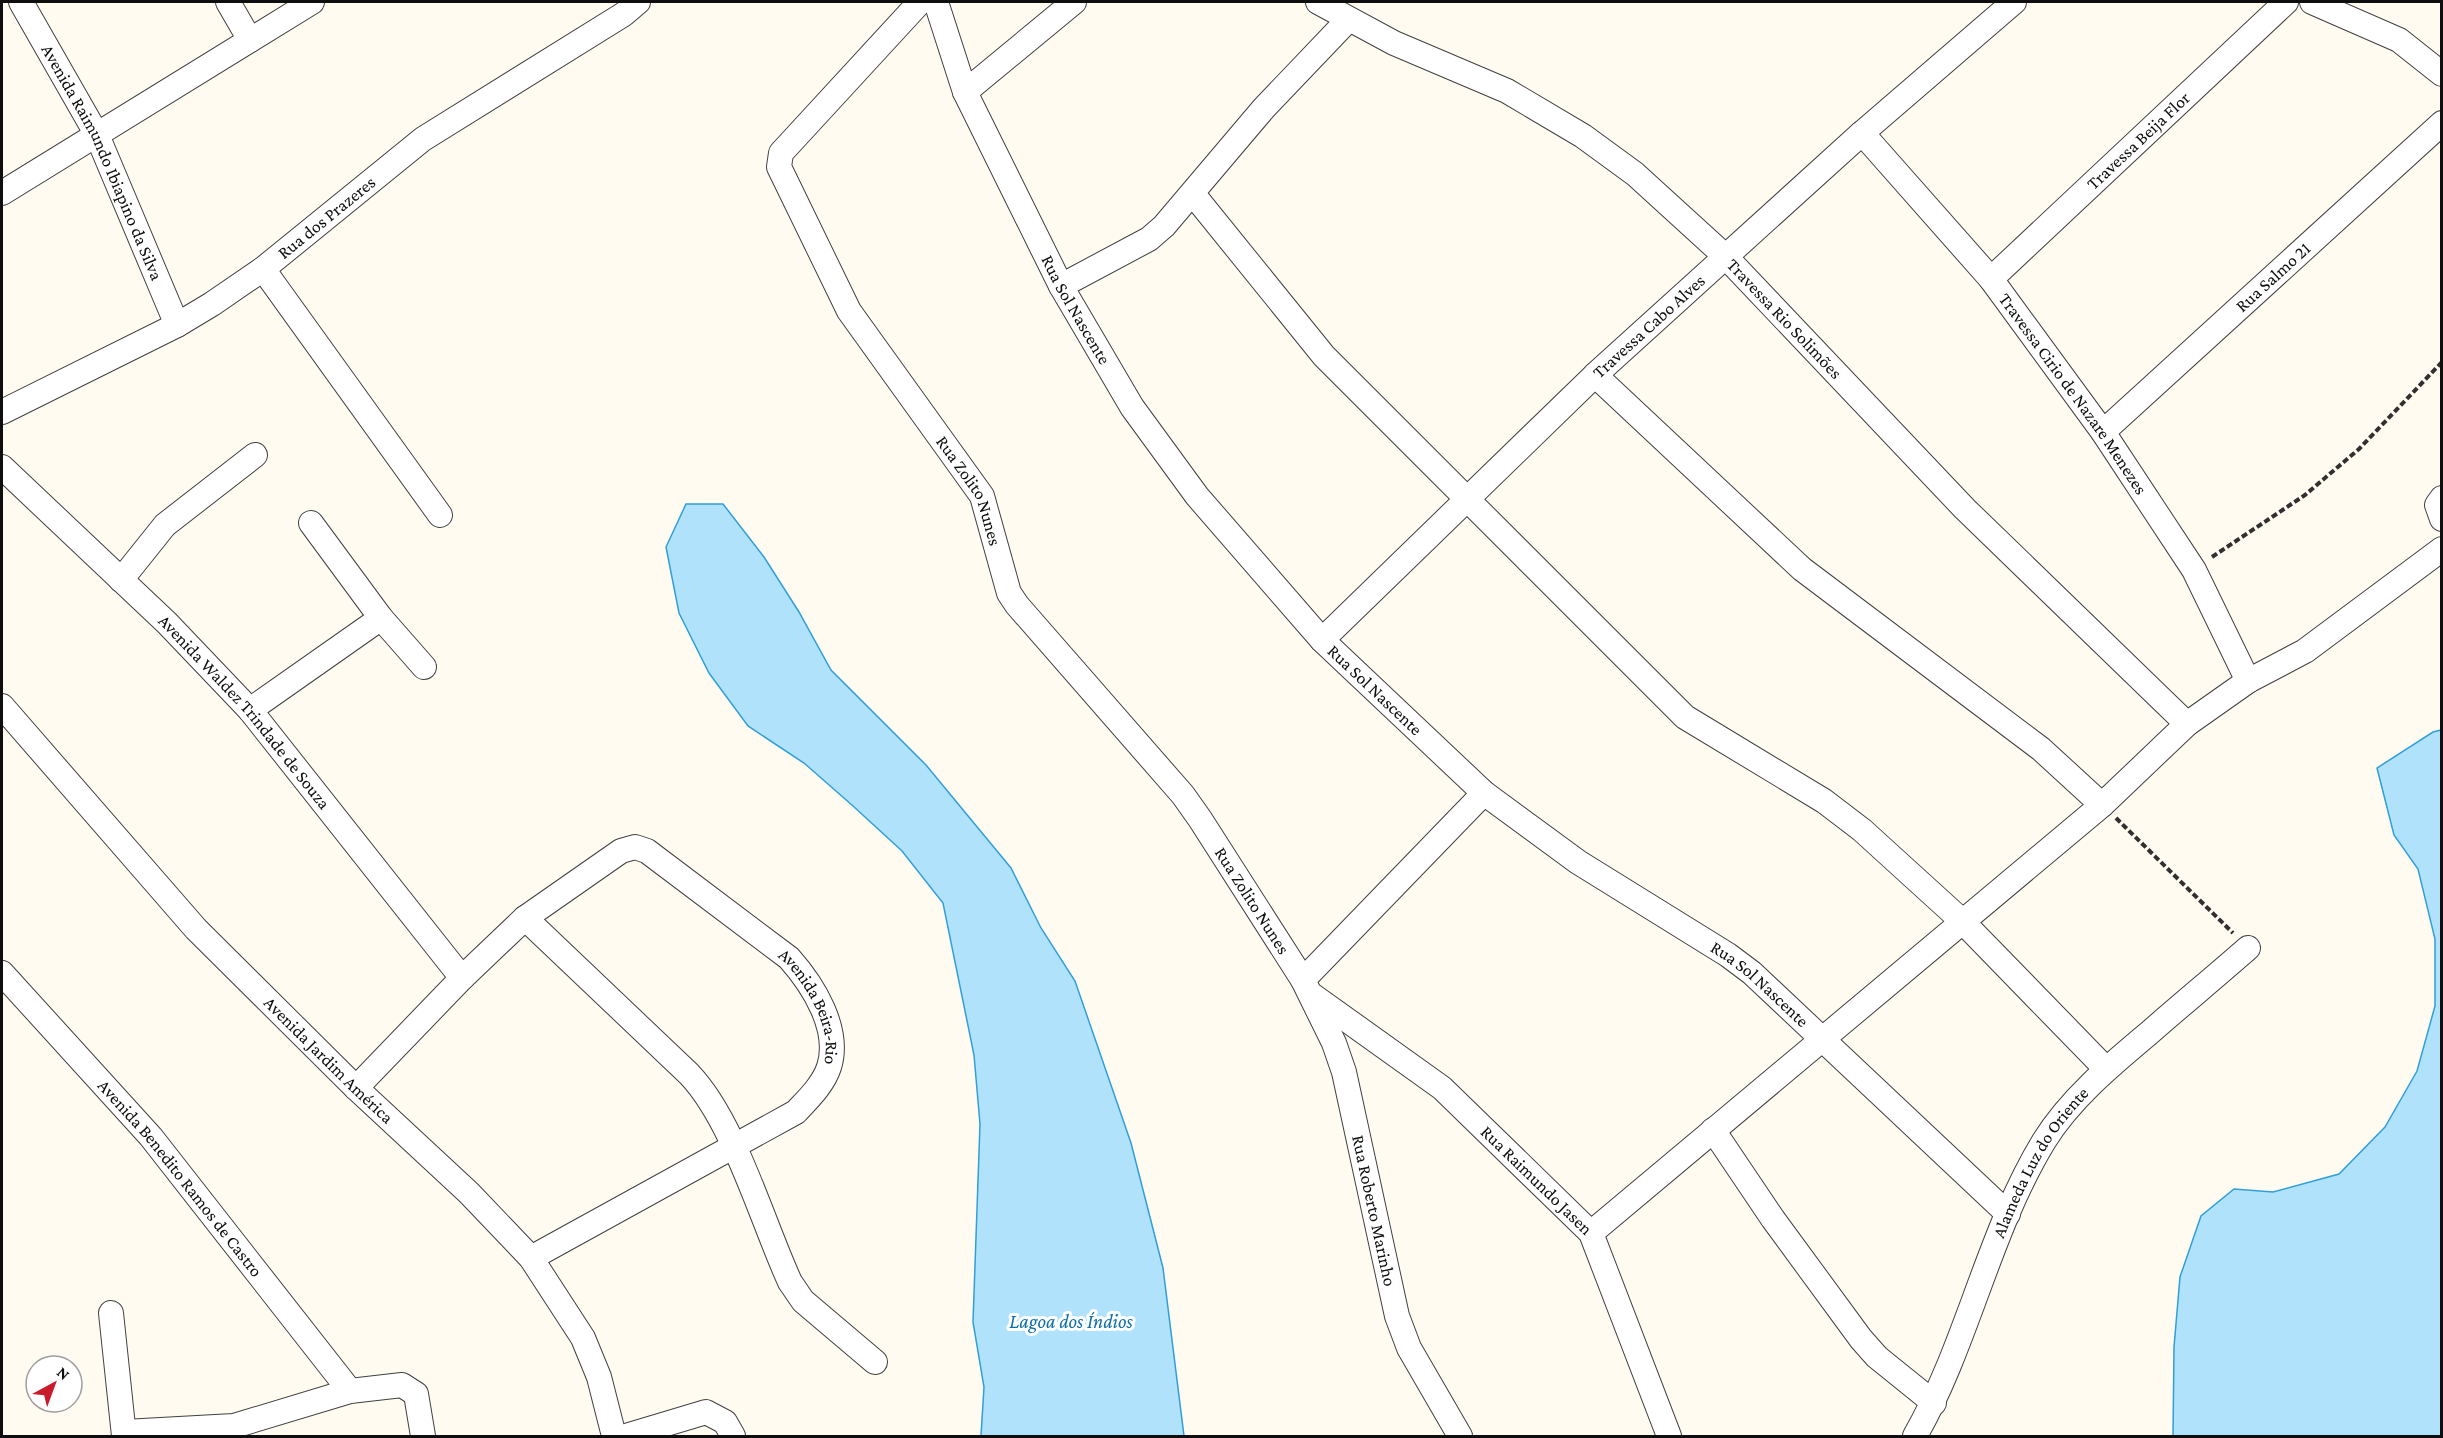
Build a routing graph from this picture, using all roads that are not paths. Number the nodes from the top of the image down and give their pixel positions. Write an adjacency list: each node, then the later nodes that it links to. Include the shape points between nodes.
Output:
1 (21, 2): 18 (street, Avenida Raimundo Ibiapino da Silva)
2 (228, 2): 13 (street)
3 (312, 2): 13 (street)
4 (638, 2): 22 (street, Rua dos Prazeres, via 423,139)
5 (920, 2): 52 (street, Rua Zolito Nunes, via 781,153 779,167 849,311 982,496 1009,593 1183,795)
6 (936, 2): 15 (street, Rua Sol Nascente)
7 (1074, 2): 15 (street)
8 (1318, 2): 12 (street, Travessa Rio Solimões)
9 (2014, 2): 17 (street, Travessa Cabo Alves)
10 (2286, 2): 23 (street, Travessa Beija Flor)
11 (2313, 2): 14 (street, via 2399,40)
12 (1348, 20): 20 (street, via 1264,108); 21 (street, Travessa Rio Solimões, via 1507,91 1583,136 1635,174)
13 (250, 40): 18 (street)
14 (2442, 74)
15 (965, 92): 24 (street, Rua Sol Nascente)
16 (2442, 123): 28 (street, Rua Salmo 21)
17 (1862, 133): 21 (street, Travessa Cabo Alves); 23 (street, Travessa Cirio de Nazare Menezes)
18 (98, 135): 19 (street); 25 (street, Avenida Raimundo Ibiapino da Silva)
19 (2, 193)
20 (1193, 194): 24 (street, via 1149,239); 32 (street, via 1324,356)
21 (1725, 256): 26 (street, Travessa Cabo Alves); 44 (street, Travessa Rio Solimões, via 1965,509)
22 (263, 269): 25 (street, Rua dos Prazeres); 33 (street)
23 (1990, 279): 28 (street, Travessa Cirio de Nazare Menezes)
24 (1062, 286): 39 (street, Rua Sol Nascente, via 1132,407 1197,496)
25 (177, 325): 27 (street, Rua dos Prazeres)
26 (1595, 375): 32 (street, Travessa Cabo Alves); 46 (street, via 1802,569 2041,748)
27 (2, 412)
28 (2103, 432): 41 (street, Travessa Cirio de Nazare Menezes, via 2194,570)
29 (255, 455): 37 (street, via 165,525)
30 (2, 467): 37 (street, Avenida Waldez Trindade de Souza)
31 (2442, 498): 34 (street, via 2437,505)
32 (1465, 499): 39 (street, Travessa Cabo Alves); 48 (street, via 1685,717 1824,801 1862,830)
33 (440, 514)
34 (2442, 519)
35 (311, 523): 38 (street)
36 (2442, 549): 41 (street, via 2305,651)
37 (121, 580): 43 (street, Avenida Waldez Trindade de Souza)
38 (381, 618): 40 (street); 43 (street)
39 (1322, 640): 45 (street, Rua Sol Nascente)
40 (424, 667)
41 (2248, 681): 44 (street)
42 (2, 706): 55 (street, Avenida Jardim América, via 196,928)
43 (250, 710): 51 (street, Avenida Waldez Trindade de Souza)
44 (2187, 724): 46 (street)
45 (1484, 793): 52 (street); 53 (street, Rua Sol Nascente, via 1578,862 1728,955)
46 (2102, 804): 48 (street)
47 (525, 918): 51 (street); 57 (street, via 699,1084 709,1096); 57 (street, Avenida Beira-Rio, via 621,850 635,847 647,851 789,958 807,979 824,1012 831,1042 829,1066 796,1112)
48 (1962, 921): 53 (street); 54 (street)
49 (2248, 948): 54 (street, Alameda Luz do Oriente)
50 (2, 973): 63 (street, Avenida Benedito Ramos de Castro, via 151,1137)
51 (462, 978): 55 (street)
52 (1308, 987): 59 (street, Rua Raimundo Jasen, via 1442,1088); 70 (street, Rua Roberto Marinho, via 1344,1072 1397,1316 1409,1348)
53 (1822, 1038): 56 (street); 58 (street, Rua Sol Nascente)
54 (2106, 1069): 58 (street, Alameda Luz do Oriente, via 2060,1118)
55 (356, 1088): 60 (street, Avenida Jardim América, via 469,1193)
56 (1713, 1130): 59 (street); 64 (street, via 1861,1339)
57 (732, 1145): 60 (street, Avenida Beira-Rio); 62 (street, via 790,1282 803,1301)
58 (2008, 1214): 64 (street, Alameda Luz do Oriente)
59 (1591, 1233): 71 (street, Rua Raimundo Jasen)
60 (531, 1258): 67 (street, Avenida Jardim América, via 583,1338 599,1377)
61 (111, 1313): 65 (street)
62 (875, 1362)
63 (351, 1391): 65 (street, via 234,1426); 66 (street, via 402,1385 410,1389 416,1394)
64 (1934, 1403): 72 (street, Alameda Luz do Oriente)
65 (124, 1434)
66 (423, 1437)
67 (614, 1437)
68 (626, 1437): 69 (street, via 706,1412 725,1422)
69 (733, 1437)
70 (1460, 1437)
71 (1669, 1437)
72 (1916, 1437)

